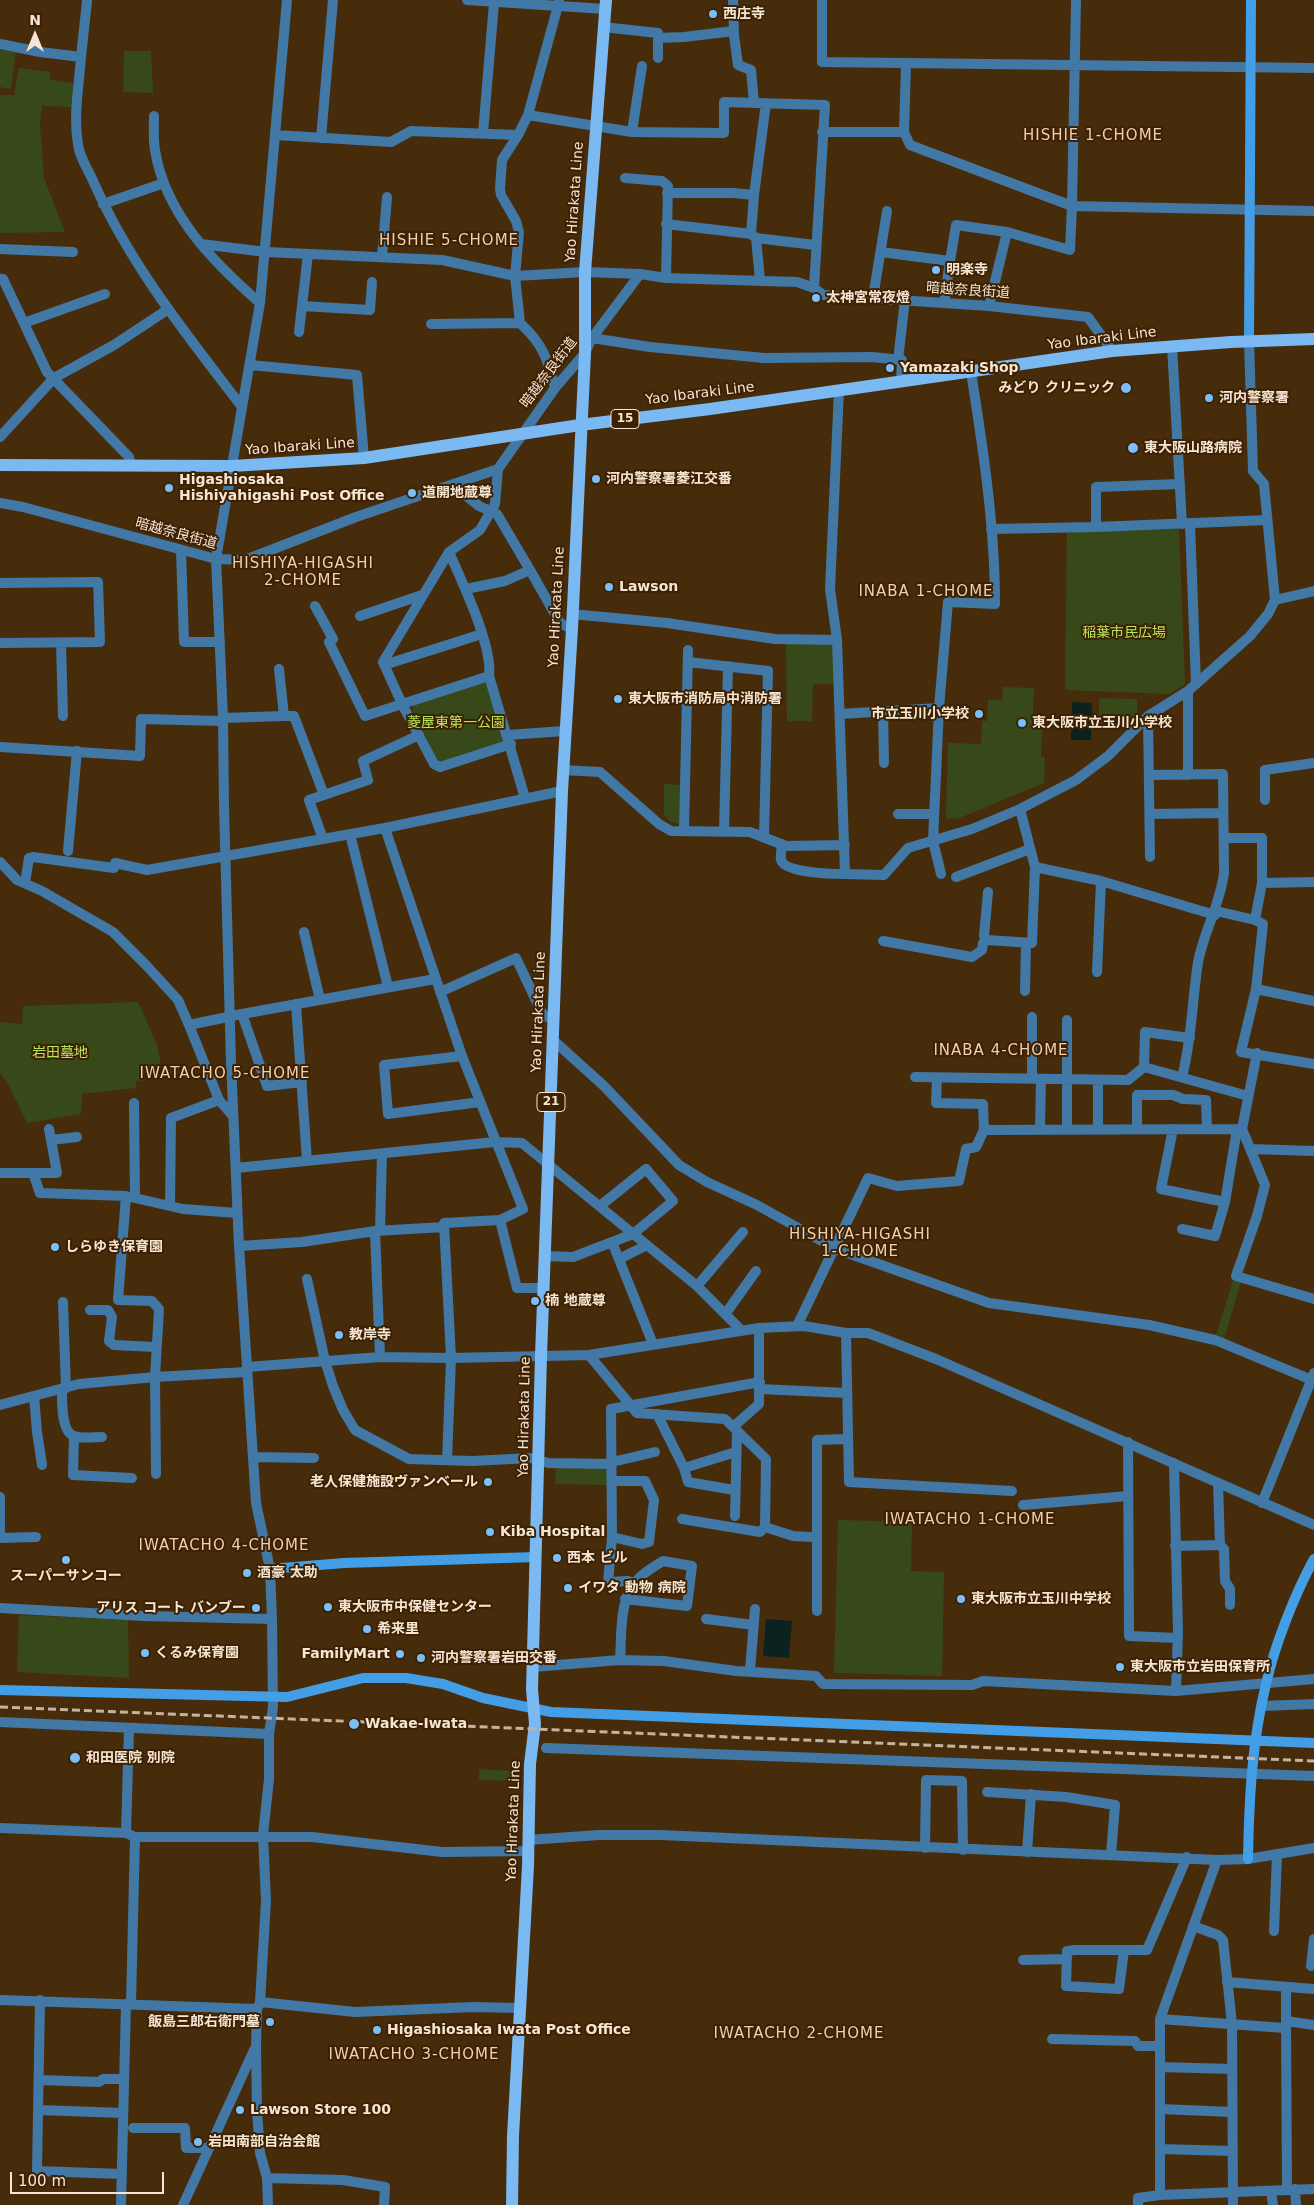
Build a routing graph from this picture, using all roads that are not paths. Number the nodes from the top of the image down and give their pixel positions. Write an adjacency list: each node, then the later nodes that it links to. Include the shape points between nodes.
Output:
1 (287, 0): 32 (street)
2 (333, 0): 34 (street)
3 (467, 0): 9 (street)
4 (733, 0): 13 (street)
5 (822, 0): 18 (street, via 822,62)
6 (1076, 0): 19 (street)
7 (1251, 0): 21 (street)
8 (86, 1): 16 (street)
9 (494, 3): 10 (street); 31 (street)
10 (558, 3): 11 (street); 25 (street)
11 (605, 4): 12 (main road, Yao Hirakata Line / 21)
12 (603, 28): 14 (street, via 658,33); 27 (main road, Yao Hirakata Line / 21)
13 (734, 31): 14 (street); 23 (street, via 738,65 751,70)
14 (658, 38): 17 (street)
15 (0, 44): 16 (street)
16 (82, 57): 40 (street, via 76,124 78,147)
17 (658, 58)
18 (906, 64): 19 (street); 30 (street)
19 (1075, 65): 21 (street); 41 (street)
20 (642, 66): 28 (street)
21 (1251, 67): 22 (street); 43 (street)
22 (1314, 68)
23 (754, 103): 24 (street); 28 (street, via 724,102 724,133)
24 (766, 103): 29 (street, via 825,105); 38 (street)
25 (528, 115): 27 (street); 33 (street)
26 (154, 116): 36 (street, via 155,151)
27 (595, 125): 28 (street); 57 (main road, Yao Hirakata Line / 21)
28 (632, 132)
29 (822, 132): 30 (street); 49 (street)
30 (904, 132): 41 (street, via 910,145)
31 (483, 133): 33 (street); 34 (street, via 411,131 391,142)
32 (276, 135): 34 (street); 52 (street)
33 (518, 135): 60 (street, via 502,160 500,189 519,232)
34 (321, 138)
35 (625, 178): 37 (street, via 662,181 668,186)
36 (164, 183): 40 (street); 48 (street, via 183,220)
37 (667, 193): 38 (street); 45 (street)
38 (754, 195): 47 (street)
39 (387, 197): 55 (street)
40 (103, 204): 72 (street)
41 (1072, 206): 43 (street); 46 (street, via 1070,250)
42 (887, 211): 53 (street)
43 (1248, 211): 44 (street); 79 (street)
44 (1314, 211)
45 (666, 224): 47 (street); 61 (street)
46 (1007, 232): 56 (street, via 956,225); 71 (street)
47 (754, 236): 49 (street); 62 (street)
48 (201, 244): 52 (street); 68 (street)
49 (815, 245): 64 (street)
50 (0, 250): 51 (street)
51 (73, 252)
52 (266, 252): 54 (street); 68 (street)
53 (881, 252): 56 (street); 66 (street)
54 (308, 254): 55 (street); 70 (street)
55 (382, 257): 60 (street, via 442,260)
56 (950, 262): 69 (street)
57 (585, 272): 58 (street); 60 (street); 82 (main road, Yao Hirakata Line / 21)
58 (640, 274): 61 (street, 暗越奈良街道); 77 (street, 暗越奈良街道)
59 (1, 276): 73 (street)
60 (515, 276): 74 (street)
61 (666, 278): 62 (street, 暗越奈良街道)
62 (760, 280): 64 (street, 暗越奈良街道, via 797,282)
63 (372, 282): 70 (street, via 370,310)
64 (814, 288): 66 (street, 暗越奈良街道, via 823,295)
65 (105, 294): 73 (street)
66 (873, 298): 67 (street, 暗越奈良街道)
67 (905, 300): 69 (street, 暗越奈良街道); 83 (street)
68 (260, 303): 84 (street)
69 (944, 303): 71 (street, 暗越奈良街道)
70 (302, 306): 76 (street)
71 (989, 306): 81 (street, 暗越奈良街道, via 1088,317)
72 (167, 310): 86 (street, via 114,345); 90 (street)
73 (24, 323): 86 (street, via 47,372)
74 (520, 323): 75 (street); 88 (street, via 534,336 546,355)
75 (431, 324)
76 (299, 332)
77 (592, 338): 82 (street, 暗越奈良街道); 83 (street, via 764,358)
78 (1314, 339): 79 (main road, Yao Ibaraki Line / 15)
79 (1249, 341): 80 (main road, Yao Ibaraki Line / 15); 103 (street, via 1253,471 1264,484)
80 (1172, 346): 81 (main road, Yao Ibaraki Line / 15); 99 (street)
81 (1112, 351): 85 (main road, Yao Ibaraki Line / 15)
82 (585, 352): 88 (street, 暗越奈良街道); 91 (main road, Yao Hirakata Line / 21)
83 (898, 360): 87 (street, via 902,360)
84 (250, 365): 90 (street); 94 (street, via 357,375)
85 (971, 372): 87 (main road, Yao Ibaraki Line / 15); 106 (street)
86 (54, 378): 93 (street); 96 (street, via 129,456)
87 (901, 382): 89 (main road, Yao Ibaraki Line / 15)
88 (555, 388): 92 (street, 暗越奈良街道)
89 (839, 390): 91 (main road, Yao Ibaraki Line / 15); 121 (street, via 830,589)
90 (242, 407): 97 (street)
91 (580, 425): 92 (main road, Yao Ibaraki Line / 15); 117 (main road, Yao Hirakata Line / 21)
92 (521, 435): 94 (main road, Yao Ibaraki Line / 15); 98 (street, 暗越奈良街道)
93 (0, 437)
94 (364, 458): 97 (main road, Yao Ibaraki Line / 15)
95 (0, 465): 96 (main road, Yao Ibaraki Line / 15)
96 (131, 466): 97 (main road, Yao Ibaraki Line / 15)
97 (232, 466): 109 (street)
98 (498, 469): 100 (street, 暗越奈良街道); 102 (street, via 495,504)
99 (1180, 484): 104 (street); 105 (street, via 1096,487)
100 (453, 485): 102 (street); 109 (street, 暗越奈良街道, via 356,517 245,560)
101 (0, 503): 107 (street, 暗越奈良街道)
102 (490, 512): 108 (street, via 480,530); 110 (street, via 497,514)
103 (1266, 520): 104 (street); 115 (street)
104 (1186, 524): 105 (street); 131 (street)
105 (1096, 527): 106 (street)
106 (991, 529): 134 (street, via 995,604 948,602)
107 (181, 550): 109 (street, 暗越奈良街道); 122 (street, via 184,642)
108 (449, 552): 112 (street); 114 (street)
109 (216, 559): 122 (street)
110 (530, 570): 112 (street, via 505,581); 119 (street, via 560,623)
111 (0, 583): 123 (street, via 98,582 100,642)
112 (466, 589): 120 (street)
113 (1314, 591): 115 (street)
114 (422, 595): 118 (street); 127 (street)
115 (1275, 600): 131 (street, via 1250,636)
116 (315, 606): 133 (street, via 333,639 329,642 365,716)
117 (572, 614): 119 (main road, Yao Hirakata Line / 21); 121 (street, via 667,623 775,639)
118 (360, 616)
119 (572, 629): 141 (main road, Yao Hirakata Line / 21)
120 (482, 634): 127 (street); 130 (street, via 490,666)
121 (837, 640): 136 (street)
122 (220, 642): 140 (street)
123 (61, 643): 124 (street); 137 (street)
124 (0, 644)
125 (688, 650): 126 (street)
126 (688, 662): 128 (street); 161 (street)
127 (384, 664): 133 (street)
128 (728, 666): 162 (street); 164 (street, via 768,671)
129 (279, 669): 138 (street)
130 (489, 676): 133 (street); 143 (street)
131 (1196, 684): 132 (street)
132 (1188, 691): 139 (street); 149 (street)
133 (402, 704): 142 (street)
134 (939, 708): 135 (street); 158 (street)
135 (882, 711): 136 (street); 146 (street)
136 (840, 714): 169 (street)
137 (62, 716)
138 (284, 716): 140 (street); 152 (street, via 294,716)
139 (1148, 716): 150 (street); 155 (street, via 1108,756 1076,780)
140 (223, 719): 145 (street, via 141,719 140,756); 173 (street)
141 (564, 731): 143 (street); 148 (main road, Yao Hirakata Line / 21)
142 (419, 735): 143 (street, via 434,764 440,767); 152 (street, via 363,761 368,780)
143 (509, 740): 153 (street)
144 (0, 747): 145 (street)
145 (77, 751): 171 (street)
146 (884, 763)
147 (1314, 763): 154 (street, via 1265,770)
148 (563, 770): 151 (main road, Yao Hirakata Line / 21); 161 (street, via 600,772 659,824 671,831)
149 (1188, 774): 150 (street); 156 (street, via 1223,774)
150 (1150, 775): 159 (street)
151 (562, 791): 153 (street); 201 (main road, Yao Hirakata Line / 21)
152 (324, 795): 166 (street, via 309,800)
153 (525, 798): 160 (street)
154 (1265, 800)
155 (1020, 809): 167 (street); 170 (street)
156 (1223, 813): 159 (street); 165 (street)
157 (898, 814): 158 (street)
158 (934, 814): 167 (street)
159 (1150, 814): 172 (street)
160 (386, 828): 163 (street); 191 (street)
161 (684, 831): 162 (street)
162 (724, 832): 164 (street, via 750,832)
163 (350, 834): 166 (street); 192 (street)
164 (764, 837): 168 (street)
165 (1224, 838): 182 (street, via 1262,838); 184 (street, via 1224,873)
166 (323, 839): 173 (street)
167 (933, 842): 176 (street, via 908,848 884,875); 177 (street)
168 (782, 844): 169 (street); 176 (street, via 781,860 785,865 810,872)
169 (845, 845): 176 (street)
170 (1030, 850): 175 (street); 178 (street)
171 (68, 851)
172 (1150, 857)
173 (226, 858): 181 (street, via 147,870 115,863 114,868 34,857 29,858); 200 (street)
174 (0, 862): 181 (street)
175 (1035, 867): 179 (street); 189 (street, via 1032,943)
176 (845, 874)
177 (942, 874)
178 (956, 877)
179 (1101, 880): 184 (street); 190 (street)
180 (1314, 882): 182 (street)
181 (25, 883): 204 (street, via 112,932 178,1000)
182 (1262, 883): 185 (street)
183 (988, 892): 187 (street, via 984,936)
184 (1215, 913): 185 (street); 205 (street, via 1198,963)
185 (1255, 920): 193 (street, via 1263,924)
186 (304, 932): 196 (street)
187 (987, 940): 188 (street, via 982,950 972,957); 189 (street)
188 (883, 941)
189 (1026, 943): 194 (street)
190 (1097, 972)
191 (435, 979): 192 (street); 195 (street)
192 (388, 987): 196 (street)
193 (1256, 989): 197 (street); 207 (street, via 1241,1052)
194 (1025, 991)
195 (440, 992): 201 (street, via 516,958 542,1014); 208 (street)
196 (320, 1000): 198 (street)
197 (1314, 1001)
198 (296, 1004): 199 (street); 217 (street)
199 (242, 1014): 200 (street); 217 (street, via 267,1086)
200 (230, 1016): 204 (street); 222 (street)
201 (554, 1016): 206 (main road, Yao Hirakata Line / 21)
202 (1032, 1017): 214 (street)
203 (1067, 1020): 215 (street)
204 (189, 1025): 219 (street)
205 (1190, 1038): 210 (street, via 1145,1032); 212 (street)
206 (553, 1040): 239 (main road, Yao Hirakata Line / 21); 257 (street, via 604,1086 679,1165)
207 (1257, 1053): 209 (street); 218 (street)
208 (462, 1056): 220 (street); 220 (street, via 384,1065 388,1114)
209 (1314, 1064)
210 (1144, 1067): 212 (street); 216 (street, via 1128,1080)
211 (915, 1077): 213 (street)
212 (1182, 1077): 218 (street)
213 (937, 1078): 214 (street); 231 (street, via 936,1103 983,1104)
214 (1036, 1079): 215 (street); 224 (street)
215 (1068, 1080): 216 (street); 225 (street)
216 (1098, 1080): 226 (street)
217 (302, 1082): 238 (street)
218 (1248, 1096): 230 (street)
219 (219, 1100): 222 (street); 245 (street, via 171,1118)
220 (480, 1102): 234 (street)
221 (134, 1103): 243 (street)
222 (233, 1116): 240 (street)
223 (50, 1129): 233 (street)
224 (1040, 1129): 225 (street); 231 (street)
225 (1067, 1129): 226 (street)
226 (1098, 1129): 227 (street)
227 (1137, 1129): 228 (street); 229 (street, via 1137,1095 1173,1094 1183,1100 1206,1100)
228 (1173, 1129): 229 (street); 244 (street, via 1160,1189)
229 (1207, 1129): 230 (street)
230 (1239, 1129): 235 (street); 244 (street)
231 (984, 1130): 257 (street, via 976,1147 966,1149 959,1181 897,1186 868,1178)
232 (77, 1137): 233 (street)
233 (52, 1140): 242 (street, via 57,1173)
234 (495, 1142): 237 (street); 239 (street, via 522,1143); 248 (street, via 523,1209)
235 (1251, 1148): 236 (street); 264 (street, via 1265,1185 1236,1276)
236 (1314, 1151)
237 (382, 1154): 238 (street); 251 (street)
238 (307, 1161): 240 (street)
239 (549, 1162): 246 (street); 258 (main road, Yao Hirakata Line / 21)
240 (236, 1168): 247 (street)
241 (0, 1173): 242 (street)
242 (34, 1173): 243 (street, via 40,1193)
243 (131, 1197): 245 (street); 273 (street, via 118,1300 152,1301 159,1309)
244 (1224, 1202): 250 (street, via 1215,1236)
245 (170, 1205): 247 (street)
246 (600, 1206): 253 (street); 253 (street, via 646,1169 673,1201)
247 (237, 1213): 256 (street)
248 (500, 1220): 249 (street, via 444,1223); 263 (street, via 517,1288)
249 (444, 1227): 251 (street); 277 (street)
250 (1182, 1229)
251 (378, 1231): 256 (street, via 302,1242); 276 (street)
252 (743, 1232): 262 (street)
253 (633, 1234): 254 (street); 255 (street)
254 (612, 1242): 258 (street, via 573,1257); 259 (street)
255 (647, 1245): 259 (street); 262 (street)
256 (239, 1246): 279 (street)
257 (836, 1249): 268 (street); 281 (street, via 989,1302 1149,1325 1215,1340)
258 (545, 1256): 263 (main road, Yao Hirakata Line / 21)
259 (619, 1259): 272 (street)
260 (756, 1271): 267 (street)
261 (307, 1278): 278 (street)
262 (697, 1286): 267 (street)
263 (544, 1288): 275 (main road, Yao Hirakata Line / 21)
264 (1314, 1299)
265 (62, 1302): 283 (street)
266 (90, 1310): 273 (street, via 108,1310 112,1317 109,1341 114,1345)
267 (726, 1313): 270 (street)
268 (797, 1326): 269 (street); 271 (street)
269 (759, 1328): 270 (street); 282 (street)
270 (741, 1330): 272 (street)
271 (846, 1333): 284 (street); 293 (street, via 868,1333 910,1348)
272 (653, 1344): 274 (street)
273 (156, 1347): 280 (street)
274 (589, 1355): 275 (street); 286 (street)
275 (541, 1356): 277 (street); 299 (main road, Yao Hirakata Line / 21)
276 (380, 1357): 277 (street); 278 (street)
277 (451, 1358): 298 (street)
278 (325, 1362): 279 (street); 298 (street, via 343,1410 355,1430 409,1459)
279 (246, 1370): 280 (street); 296 (street)
280 (156, 1377): 283 (street); 304 (street)
281 (1313, 1378): 312 (street)
282 (760, 1386): 284 (street); 286 (street); 289 (street, via 759,1404)
283 (64, 1388): 285 (street); 290 (street, via 62,1414 69,1433)
284 (847, 1393): 292 (street)
285 (34, 1396): 287 (street); 302 (street)
286 (628, 1404): 288 (street, via 637,1413); 300 (street, via 611,1408)
287 (0, 1405)
288 (657, 1414): 289 (street, via 725,1419); 303 (street)
289 (735, 1429): 295 (street); 317 (street, via 766,1459)
290 (74, 1436): 291 (street); 305 (street, via 73,1475)
291 (102, 1437)
292 (847, 1440): 309 (street, via 849,1482); 331 (street, via 817,1440)
293 (1128, 1442): 301 (street); 310 (street)
294 (654, 1452): 300 (street)
295 (736, 1452): 303 (street); 308 (street)
296 (253, 1457): 297 (street); 325 (street, via 256,1503)
297 (314, 1458)
298 (447, 1460): 299 (street)
299 (540, 1460): 300 (street, via 548,1463); 323 (main road, Yao Hirakata Line / 21)
300 (612, 1463): 306 (street)
301 (1174, 1463): 307 (street); 322 (street)
302 (42, 1465)
303 (684, 1468): 308 (street, via 688,1482)
304 (156, 1474)
305 (132, 1478)
306 (612, 1481): 319 (street); 319 (street, via 645,1482 654,1500 649,1542 642,1544)
307 (1218, 1483): 312 (street); 321 (street)
308 (734, 1490): 314 (street)
309 (1012, 1491)
310 (1128, 1496): 313 (street); 335 (street, via 1129,1636)
311 (0, 1497): 318 (street, via 0,1538)
312 (1262, 1503): 316 (street)
313 (1023, 1505)
314 (735, 1516)
315 (682, 1519): 317 (street, via 760,1532)
316 (1314, 1526)
317 (765, 1527): 320 (street, via 793,1536)
318 (36, 1537)
319 (612, 1537): 326 (street, via 608,1582)
320 (813, 1537)
321 (1220, 1545): 322 (street); 328 (street, via 1224,1549)
322 (1175, 1546): 335 (street)
323 (536, 1557): 325 (street, via 325,1564); 337 (main road, Yao Hirakata Line / 21)
324 (1314, 1558): 340 (street, via 1300,1587)
325 (270, 1570): 332 (street)
326 (634, 1583): 327 (street); 327 (street, via 662,1561 692,1566 686,1606)
327 (625, 1598): 336 (street)
328 (1230, 1605)
329 (0, 1608): 332 (street)
330 (755, 1609): 334 (street)
331 (817, 1611)
332 (272, 1619): 343 (street)
333 (706, 1619): 334 (street)
334 (754, 1625): 338 (street)
335 (1176, 1638): 342 (street)
336 (620, 1660): 337 (street); 338 (street)
337 (533, 1667): 346 (main road, Yao Hirakata Line / 21)
338 (750, 1670): 342 (street, via 816,1676 823,1684 972,1685 984,1681)
339 (1314, 1679): 340 (street)
340 (1266, 1684): 342 (street); 345 (street)
341 (0, 1690): 343 (street)
342 (1176, 1691)
343 (273, 1698): 346 (street, via 363,1678 406,1678 443,1684 483,1698); 349 (street)
344 (1314, 1704): 345 (street)
345 (1262, 1706): 350 (street)
346 (534, 1709): 350 (street); 360 (main road, Yao Hirakata Line / 21)
347 (0, 1722): 348 (street)
348 (129, 1728): 349 (street); 358 (street)
349 (269, 1734): 359 (street)
350 (1257, 1741): 351 (street); 353 (street)
351 (1314, 1743)
352 (546, 1748): 353 (street)
353 (1252, 1773): 354 (street); 368 (street)
354 (1314, 1776)
355 (987, 1792): 356 (street)
356 (1030, 1794): 364 (street); 366 (street, via 1115,1804)
357 (0, 1828): 358 (street)
358 (131, 1835): 359 (street); 382 (street)
359 (263, 1836): 360 (street, via 312,1837 442,1852); 383 (street, via 266,1901)
360 (528, 1846): 361 (street, via 599,1835 661,1835); 384 (main road, Yao Hirakata Line / 21)
361 (925, 1848): 363 (street); 363 (street, via 926,1780 962,1781)
362 (1314, 1848): 365 (street)
363 (963, 1850): 364 (street)
364 (1027, 1852): 366 (street)
365 (1277, 1854): 368 (street); 371 (street)
366 (1111, 1855): 367 (street)
367 (1186, 1857): 369 (street); 373 (street, via 1147,1950)
368 (1248, 1859): 369 (street)
369 (1217, 1860): 370 (street)
370 (1193, 1926): 377 (street, via 1218,1934 1223,1940); 385 (street)
371 (1274, 1931)
372 (1314, 1939): 376 (street)
373 (1124, 1950): 374 (street, via 1067,1951); 374 (street, via 1119,1989 1066,1986)
374 (1067, 1959): 375 (street)
375 (1023, 1960)
376 (1311, 1966)
377 (1227, 1982): 378 (street); 386 (street)
378 (1286, 1987): 379 (street); 387 (street)
379 (1314, 1989)
380 (0, 2000): 381 (street)
381 (40, 2000): 382 (street); 395 (street)
382 (128, 2004): 383 (street); 394 (street)
383 (259, 2005): 384 (street, via 355,2012); 391 (street)
384 (520, 2008): 415 (main road, Yao Hirakata Line / 21)
385 (1160, 2019): 386 (street); 390 (street)
386 (1232, 2024): 387 (street); 393 (street)
387 (1285, 2024): 388 (street); 406 (street)
388 (1314, 2025)
389 (1052, 2039): 390 (street, via 1135,2041 1138,2046)
390 (1160, 2046): 392 (street)
391 (256, 2047): 401 (street); 405 (street, via 259,2144)
392 (1160, 2067): 393 (street); 396 (street)
393 (1232, 2069): 398 (street)
394 (124, 2079): 395 (street, via 103,2079 99,2082); 399 (street)
395 (38, 2080): 397 (street)
396 (1160, 2109): 398 (street); 402 (street)
397 (38, 2110): 399 (street); 404 (street, via 37,2171)
398 (1232, 2112): 403 (street)
399 (123, 2114): 404 (street)
400 (133, 2128): 401 (street, via 185,2128 186,2148)
401 (209, 2148): 412 (street)
402 (1160, 2150): 403 (street); 410 (street)
403 (1232, 2151): 409 (street)
404 (122, 2174): 411 (street)
405 (267, 2178): 413 (street); 414 (street, via 343,2180 385,2187)
406 (1291, 2189): 407 (street); 408 (street); 419 (street)
407 (1314, 2189)
408 (1271, 2191): 409 (street); 418 (street)
409 (1232, 2194): 410 (street); 417 (street)
410 (1160, 2195): 416 (street, via 1138,2198)
411 (121, 2205)
412 (183, 2205)
413 (268, 2205)
414 (384, 2205)
415 (512, 2205)
416 (1138, 2205)
417 (1233, 2205)
418 (1273, 2205)
419 (1296, 2205)

